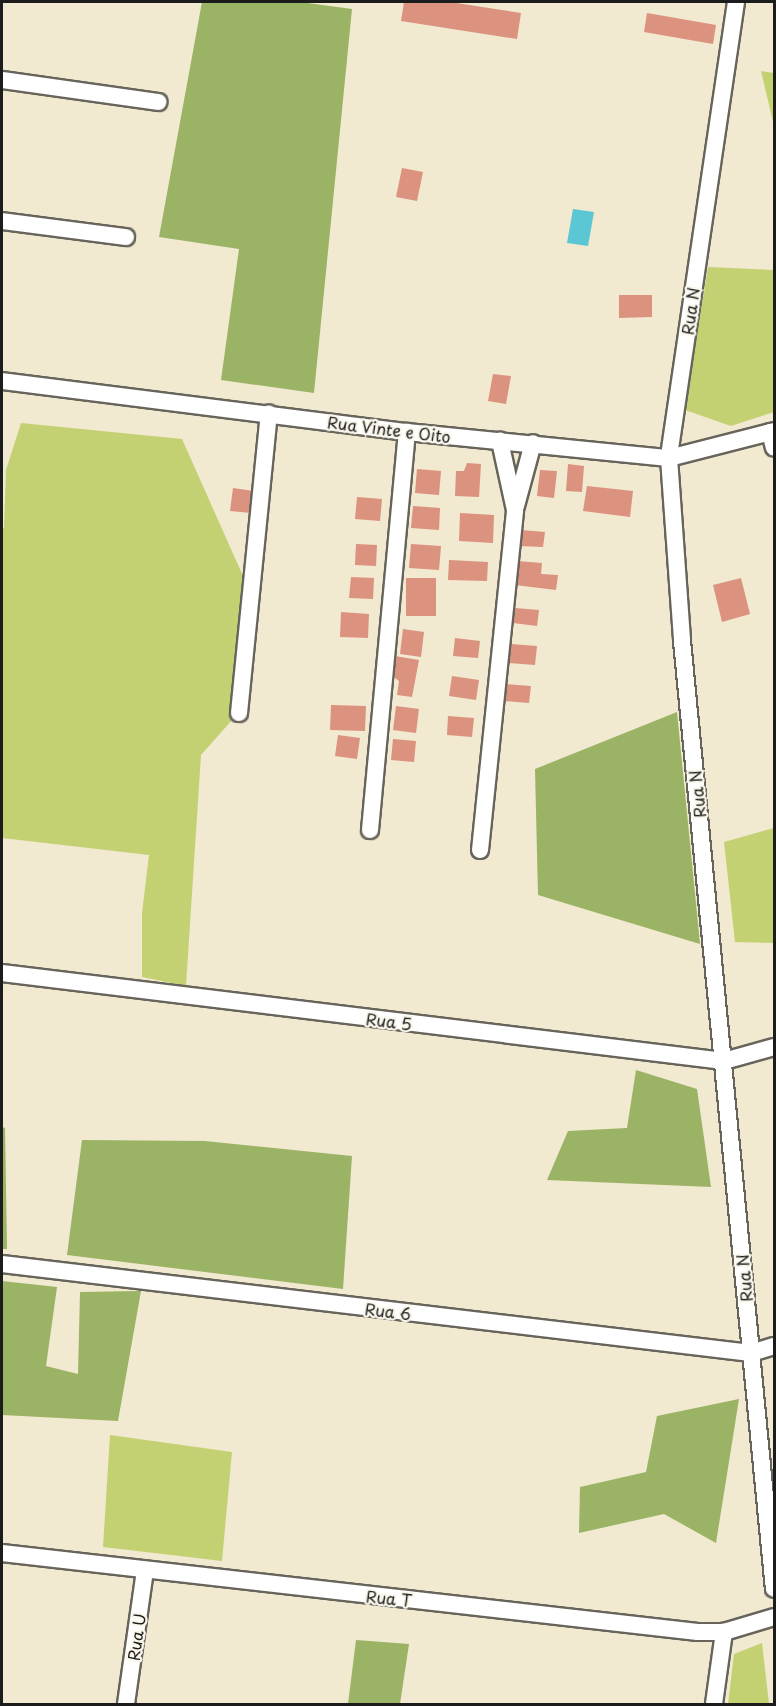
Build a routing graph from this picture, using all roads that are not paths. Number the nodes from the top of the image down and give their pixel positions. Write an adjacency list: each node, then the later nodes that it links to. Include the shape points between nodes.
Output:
1 (736, 2): 12 (street, Rua N)
2 (2, 80): 3 (street)
3 (158, 102)
4 (2, 221): 5 (street)
5 (126, 237)
6 (2, 381): 7 (street, Rua Vinte e Oito)
7 (269, 414): 8 (street, Rua Vinte e Oito); 14 (street)
8 (406, 432): 10 (street, Rua Vinte e Oito); 15 (street)
9 (773, 437): 12 (street, Rua Vinte e Oito)
10 (500, 441): 11 (street, Rua Vinte e Oito); 13 (street)
11 (533, 443): 12 (street, Rua Vinte e Oito); 13 (street)
12 (669, 458): 19 (street, Rua N, via 683,652)
13 (515, 510): 16 (street)
14 (239, 713)
15 (370, 830)
16 (480, 850)
17 (2, 973): 19 (street, Rua 5)
18 (774, 1047): 19 (street, Rua 5)
19 (724, 1061): 22 (street, Rua N)
20 (2, 1264): 22 (street, Rua 6)
21 (774, 1346): 22 (street, Rua 6)
22 (751, 1353): 25 (street, Rua N)
23 (2, 1553): 24 (street, Rua T)
24 (146, 1570): 27 (street, Rua T); 28 (street, Rua U)
25 (774, 1589)
26 (774, 1617): 27 (street, Rua T)
27 (724, 1632): 29 (street)
28 (126, 1704)
29 (714, 1704)

